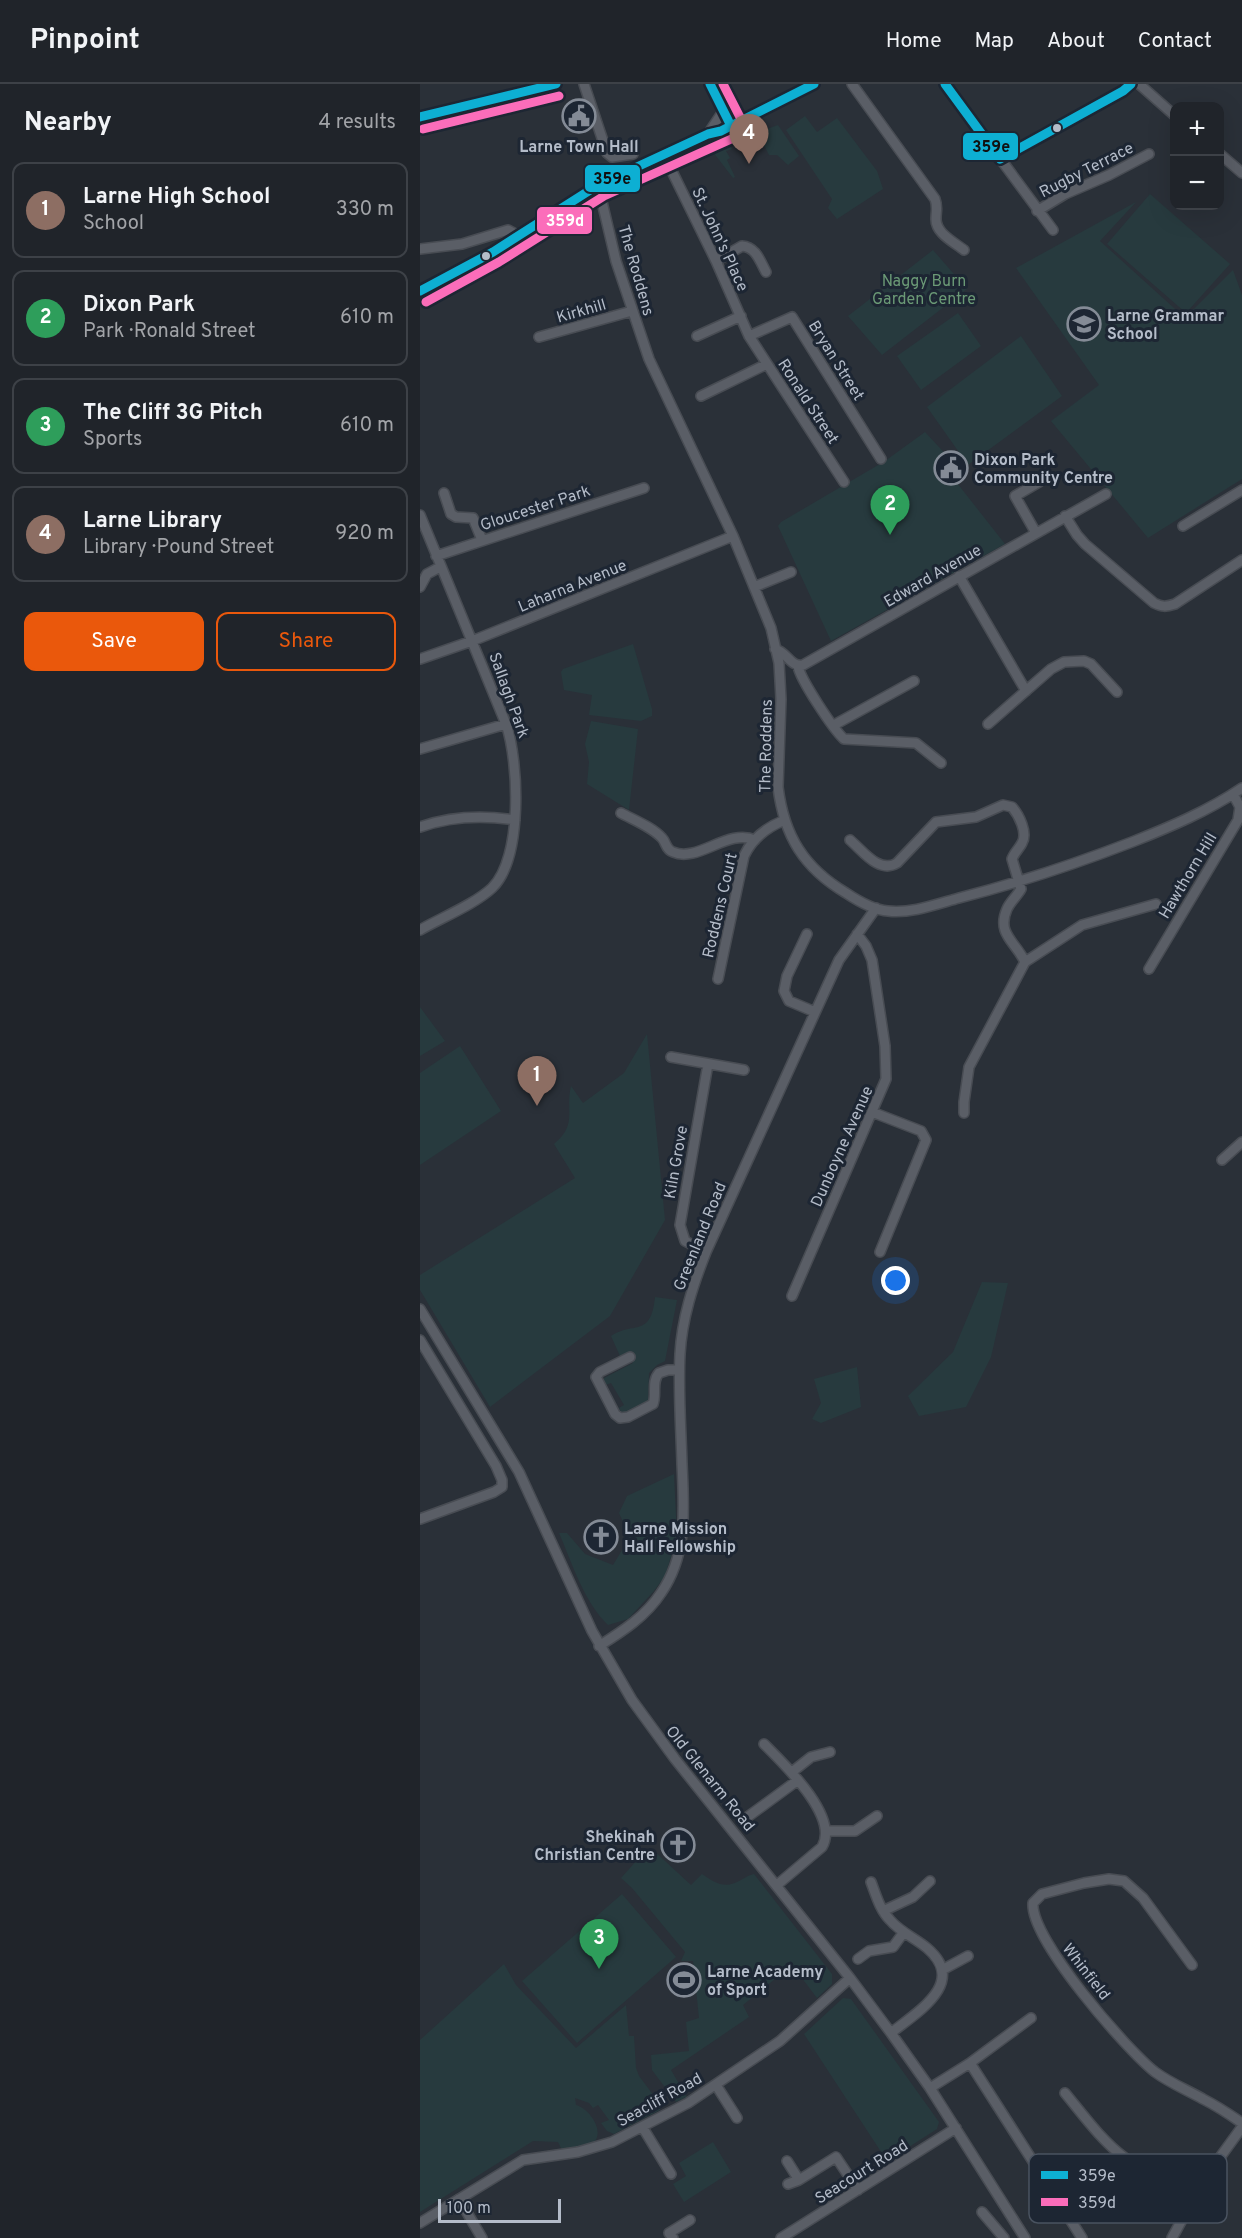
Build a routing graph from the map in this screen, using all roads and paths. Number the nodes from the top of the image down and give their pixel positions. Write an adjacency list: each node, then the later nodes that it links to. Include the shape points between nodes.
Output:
1 (556, 84): 11 (street)
2 (584, 84): 14 (street, via 607,153 612,157)
3 (710, 84): 9 (street)
4 (814, 84): 12 (street)
5 (852, 84): 25 (street, via 935,199 939,229)
6 (945, 84): 18 (street)
7 (1131, 84): 18 (street)
8 (1139, 84): 10 (street)
9 (724, 111): 12 (street); 13 (street)
10 (1170, 111)
11 (420, 117)
12 (731, 126): 13 (street)
13 (708, 134): 16 (street)
14 (633, 154)
15 (1149, 154): 21 (street, Rugby Terrace)
16 (664, 155): 20 (street); 26 (street, St. John's Place)
17 (1222, 156): 19 (street)
18 (1000, 159): 21 (street)
19 (1242, 173)
20 (598, 186): 23 (street); 29 (street, The Roddens)
21 (1037, 211): 22 (street)
22 (1053, 230)
23 (519, 236): 24 (street, via 508,230 461,244); 28 (street)
24 (420, 249)
25 (964, 250)
26 (716, 261): 27 (street, via 746,246 754,251); 30 (street, St. John's Place)
27 (766, 272)
28 (420, 291)
29 (632, 311): 33 (street, Kirkhill); 47 (street, The Roddens, via 659,384)
30 (741, 316): 31 (street); 32 (street, St. John's Place)
31 (697, 336)
32 (749, 336): 34 (street, Ronald Street); 36 (street, Bryan Street, via 792,316)
33 (538, 337)
34 (767, 364): 35 (street); 37 (street, Ronald Street)
35 (701, 396)
36 (881, 459)
37 (844, 482)
38 (1039, 482): 46 (street, via 1015,496)
39 (644, 488): 48 (street, Gloucester Park)
40 (1242, 490): 45 (street)
41 (444, 493): 48 (street, via 450,513 473,518)
42 (1106, 494): 44 (street, Edward Avenue)
43 (420, 515): 49 (street, Sallagh Park)
44 (1065, 516): 46 (street, Edward Avenue); 50 (street, via 1085,544 1160,607 1175,604)
45 (1183, 526)
46 (1036, 533): 53 (street, Edward Avenue)
47 (734, 536): 55 (street, The Roddens); 56 (street, Laharna Avenue)
48 (482, 540): 49 (street, Gloucester Park)
49 (436, 556): 51 (street, Sallagh Park)
50 (1242, 560)
51 (440, 567): 54 (street, via 427,574); 56 (street, Sallagh Park)
52 (791, 572): 55 (street)
53 (959, 576): 59 (street, Edward Avenue); 61 (street)
54 (420, 587)
55 (754, 587): 57 (street, The Roddens)
56 (472, 641): 58 (street, Laharna Avenue); 63 (street, Sallagh Park)
57 (775, 649): 59 (street); 72 (street, The Roddens, via 782,699 778,787)
58 (420, 659)
59 (798, 666): 65 (street)
60 (914, 681): 65 (street)
61 (1026, 691): 62 (street, via 1059,664 1074,660 1091,664); 64 (street)
62 (1117, 692)
63 (506, 724): 66 (street); 71 (street, Sallagh Park, via 515,763)
64 (988, 724)
65 (834, 725): 67 (street, via 844,739 851,741 916,743)
66 (420, 749)
67 (941, 763)
68 (1242, 788): 69 (street, The Roddens)
69 (1233, 794): 76 (street, The Roddens, via 1190,818); 83 (street, Hawthorn Hill, via 1240,809 1237,822)
70 (621, 813): 74 (street, via 658,834 674,853 690,853 740,837)
71 (514, 820): 73 (street, via 471,817); 79 (street, Sallagh Park, via 504,867 495,885 483,896)
72 (785, 820): 74 (street, Roddens Court); 78 (street, The Roddens, via 810,866 833,885)
73 (420, 827)
74 (755, 840): 84 (street, Roddens Court, via 742,860)
75 (850, 840): 76 (street, via 878,864 889,866 935,822 973,818 1008,805 1015,810 1024,832 1023,842 1012,859)
76 (1018, 883): 78 (street, The Roddens, via 906,910); 82 (street, via 1021,889 1007,907 1003,922)
77 (1156, 904): 82 (street, via 1082,925)
78 (876, 908): 81 (street, Greenland Road)
79 (420, 930)
80 (807, 934): 85 (street, via 787,976 784,992 789,1001)
81 (857, 934): 85 (street, Greenland Road, via 839,960); 89 (street, Dunboyne Avenue, via 872,960 886,1058 885,1082)
82 (1025, 962): 90 (street, via 969,1067)
83 (1149, 969)
84 (718, 979)
85 (815, 1012): 93 (street, Greenland Road)
86 (671, 1057): 87 (street)
87 (708, 1064): 88 (street); 93 (street, Kiln Grove, via 680,1225 684,1240)
88 (744, 1070)
89 (872, 1112): 94 (street, via 921,1131 926,1141); 95 (street, Dunboyne Avenue)
90 (964, 1113)
91 (1242, 1142): 92 (street)
92 (1222, 1160)
93 (706, 1252): 99 (street, Greenland Road, via 685,1317)
94 (880, 1252)
95 (792, 1296)
96 (420, 1309): 101 (street, Old Glenarm Road, via 519,1472)
97 (420, 1340): 100 (street, via 496,1466 502,1487)
98 (630, 1357): 99 (street, via 596,1377 619,1418 653,1404 658,1373)
99 (679, 1370): 101 (street, Greenland Road, via 684,1522 680,1552 652,1605)
100 (420, 1519)
101 (599, 1646): 110 (street, Old Glenarm Road, via 653,1730)
102 (764, 1744): 104 (street)
103 (830, 1752): 104 (street, via 811,1757)
104 (795, 1776): 106 (street); 107 (street)
105 (877, 1816): 107 (street, via 855,1831)
106 (746, 1818)
107 (827, 1831): 110 (street, via 822,1847)
108 (930, 1881): 111 (street, via 916,1895)
109 (871, 1882): 111 (street)
110 (777, 1886): 117 (street, Old Glenarm Road)
111 (884, 1911): 112 (street)
112 (904, 1932): 114 (street, via 893,1947 871,1951); 116 (street, via 929,1950)
113 (968, 1956): 116 (street)
114 (858, 1959)
115 (1192, 1965): 125 (street, Whinfield, via 1143,1898 1124,1881 1084,1883 1042,1894 1033,1903 1042,1933 1056,1958 1125,2043 1166,2079 1217,2106)
116 (942, 1970): 119 (street, via 942,1982 934,1996)
117 (850, 1978): 119 (street, Old Glenarm Road); 121 (street, Seacliff Road, via 780,2041)
118 (1031, 2018): 120 (street)
119 (891, 2033): 122 (street, Old Glenarm Road)
120 (970, 2063): 122 (street); 130 (street)
121 (716, 2085): 124 (street); 126 (street, Seacliff Road)
122 (930, 2088): 127 (street, Old Glenarm Road)
123 (1065, 2093): 128 (street)
124 (737, 2118)
125 (1242, 2125): 129 (street)
126 (643, 2128): 132 (street); 136 (street, Seacliff Road, via 585,2151 523,2160)
127 (956, 2128): 135 (street, Seacourt Road); 146 (street, Old Glenarm Road)
128 (1121, 2154)
129 (1222, 2154)
130 (1029, 2155)
131 (787, 2161): 133 (street)
132 (671, 2174)
133 (799, 2180): 134 (street); 135 (street, via 836,2157)
134 (788, 2184)
135 (858, 2190): 144 (street, Seacourt Road)
136 (459, 2199): 139 (street, Seacliff Road); 142 (street)
137 (982, 2212): 145 (street)
138 (690, 2220): 143 (street, via 669,2233)
139 (420, 2223)
140 (1073, 2223): 147 (street)
141 (1180, 2223): 148 (street)
142 (482, 2238)
143 (673, 2238)
144 (781, 2238)
145 (1004, 2238)
146 (1025, 2238)
147 (1082, 2238)
148 (1172, 2238)

